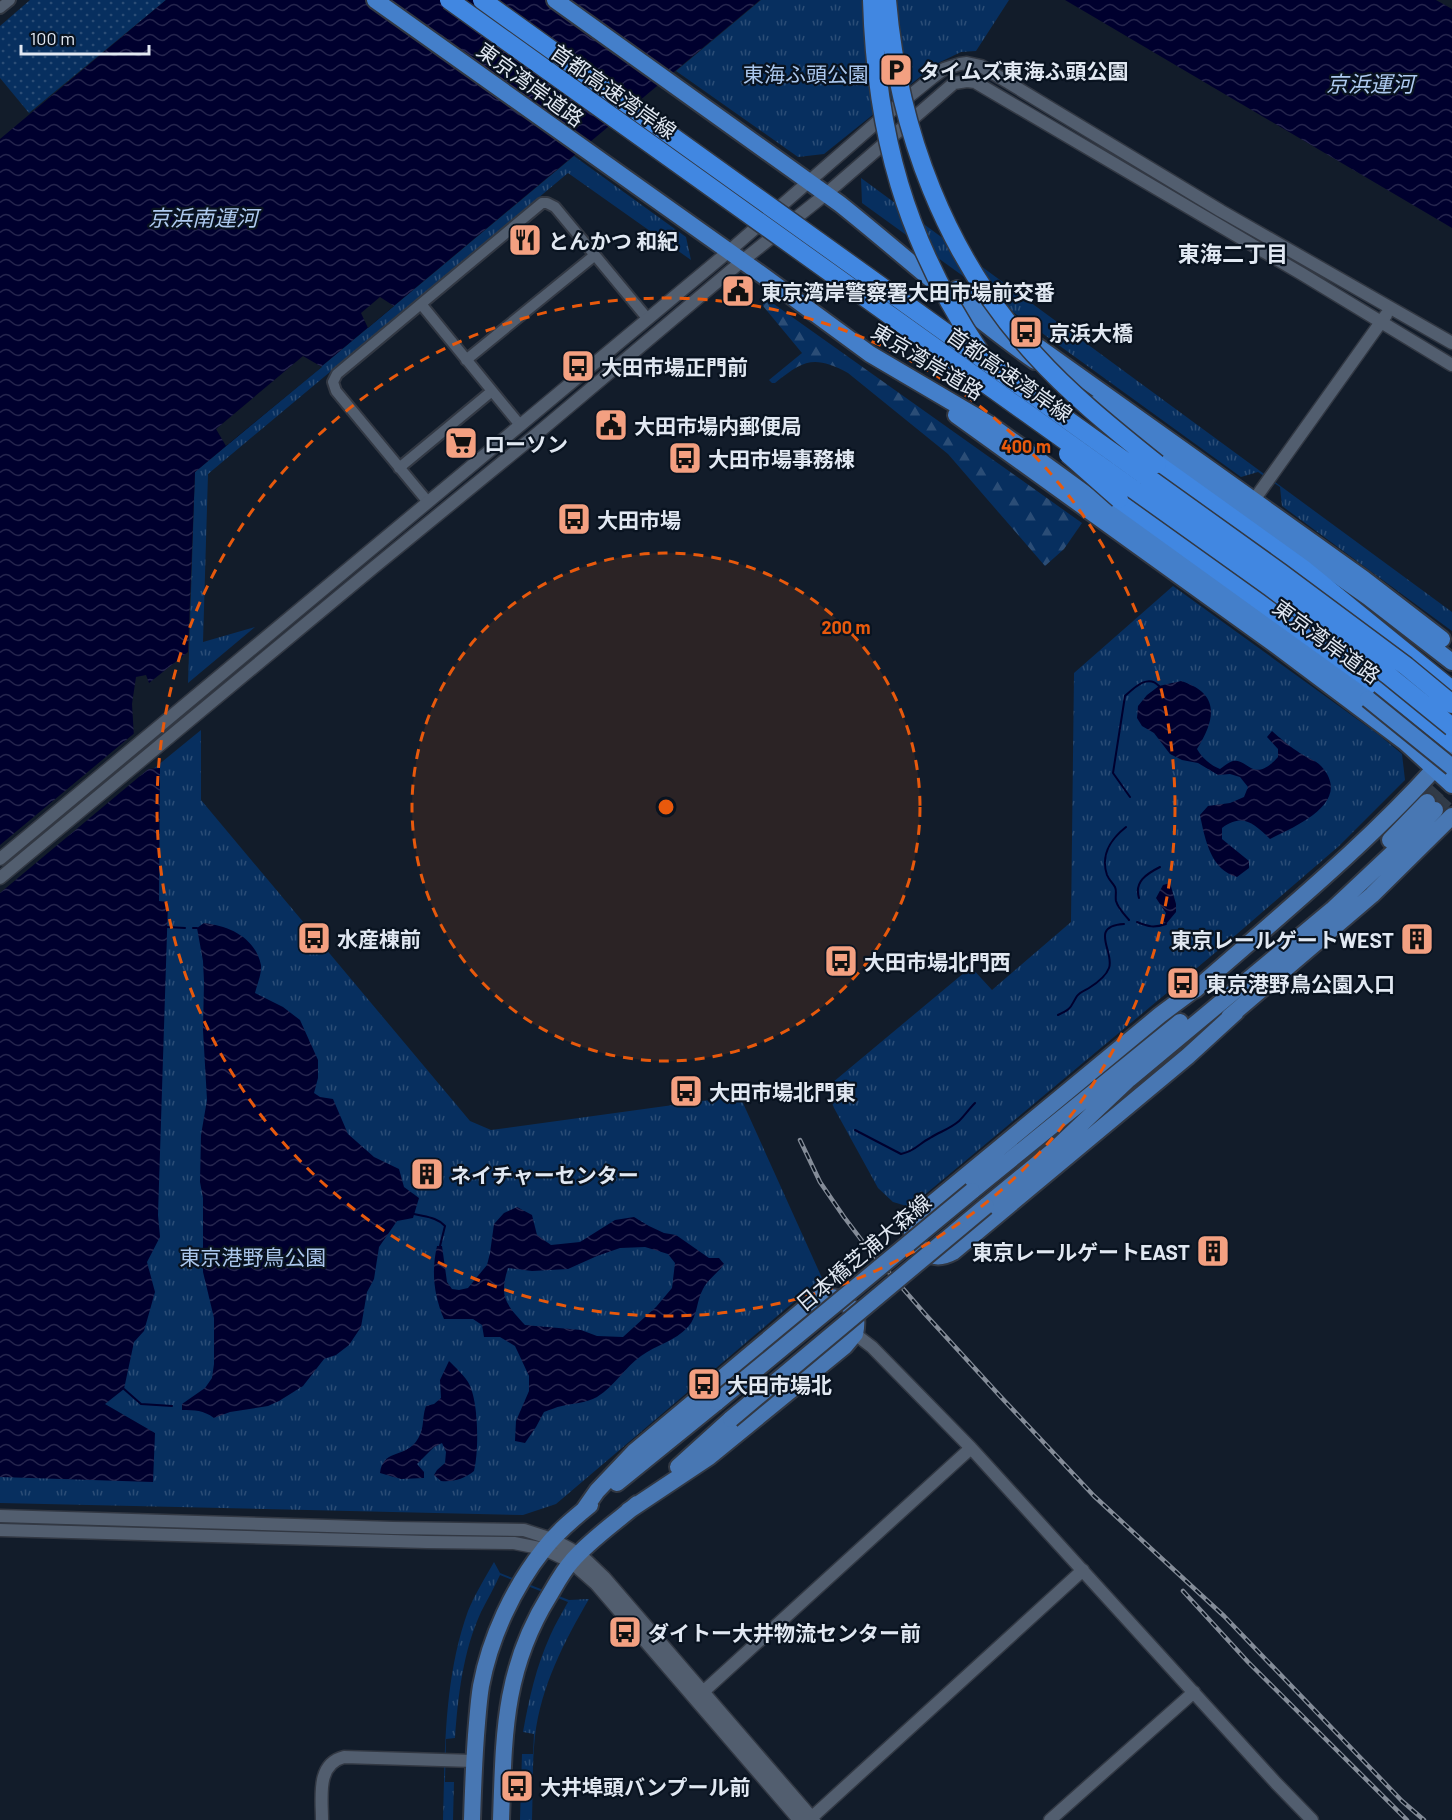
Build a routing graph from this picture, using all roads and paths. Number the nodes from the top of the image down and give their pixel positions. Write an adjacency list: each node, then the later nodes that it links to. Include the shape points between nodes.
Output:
1 (10, 0): 8 (street)
2 (375, 0): 13 (highway, 東京湾岸道路)
3 (448, 0): 31 (highway, 首都高速湾岸線, bridge, via 1270,587)
4 (482, 0): 30 (highway, 首都高速湾岸線, bridge, via 1281,573)
5 (555, 0): 9 (highway)
6 (872, 0): 32 (highway, bridge, via 881,107 904,199 938,281 991,369 1051,438 1119,499)
7 (887, 0): 29 (highway, bridge, via 897,77 925,173 962,253 1015,331 1056,377 1125,439 1328,588)
8 (0, 8)
9 (809, 182): 10 (highway); 13 (street); 15 (street, via 932,78 960,64 974,64)
10 (826, 194): 11 (highway); 13 (street); 17 (street, via 947,87 960,81 975,82)
11 (879, 235): 25 (highway); 28 (highway, via 1018,349 1368,597)
12 (595, 255): 14 (street, via 555,207 542,203); 16 (street); 19 (street)
13 (735, 257): 16 (street); 21 (highway, 東京湾岸道路, via 870,354); 39 (street, via 539,432)
14 (421, 304): 19 (street); 24 (street, via 337,374 333,382 336,391)
15 (1392, 307): 17 (street); 18 (street)
16 (647, 318): 23 (street)
17 (1382, 321): 20 (street); 25 (street)
18 (1452, 343)
19 (466, 360): 22 (street)
20 (1452, 364)
21 (906, 375): 34 (highway, 東京湾岸道路, bridge, via 990,424 1368,699); 35 (highway, via 958,417 1277,646)
22 (492, 391): 23 (street); 24 (street)
23 (520, 425): 26 (street)
24 (399, 468): 26 (street)
25 (1254, 500): 27 (highway)
26 (428, 502): 38 (street)
27 (1452, 647)
28 (1452, 662)
29 (1452, 690)
30 (1452, 704)
31 (1452, 728)
32 (1452, 743)
33 (1452, 749): 35 (main road)
34 (1452, 767)
35 (1435, 769): 36 (highway); 40 (main road, via 1347,857)
36 (1452, 785)
37 (1452, 816): 41 (main road, via 1372,895)
38 (0, 859)
39 (0, 878)
40 (1203, 983): 41 (main road, via 922,1212 912,1232 919,1246 932,1256 953,1252); 42 (main road)
41 (1236, 1012): 43 (main road)
42 (1041, 1134): 43 (main road, 日本橋芝浦大森線, via 1325,901 1431,806 1367,878 1332,910 1129,1079); 46 (main road, 日本橋芝浦大森線, bridge)
43 (1054, 1150): 47 (main road, 日本橋芝浦大森線, bridge, via 731,1419)
44 (855, 1334): 45 (street, via 873,1347); 46 (main road, via 856,1318 844,1302 833,1296 815,1300 634,1452); 47 (main road, via 709,1457)
45 (971, 1448): 52 (street); 53 (street)
46 (583, 1511): 50 (main road, 日本橋芝浦大森線)
47 (628, 1511): 51 (main road, 日本橋芝浦大森線)
48 (0, 1516): 50 (street, via 524,1530)
49 (0, 1530): 50 (street)
50 (548, 1544): 51 (street); 55 (main road, 日本橋芝浦大森線, via 516,1591 489,1655 481,1687)
51 (575, 1558): 53 (street, via 604,1577); 60 (main road, 日本橋芝浦大森線, via 541,1609 517,1665 506,1714); 61 (street)
52 (1083, 1570): 54 (street); 57 (street)
53 (703, 1692): 57 (street)
54 (1194, 1692): 56 (street); 62 (street)
55 (474, 1761): 58 (street, via 336,1759 323,1777); 59 (main road, 日本橋芝浦大森線)
56 (1305, 1818)
57 (812, 1819)
58 (322, 1820)
59 (472, 1820)
60 (501, 1820)
61 (799, 1820)
62 (1050, 1820)

